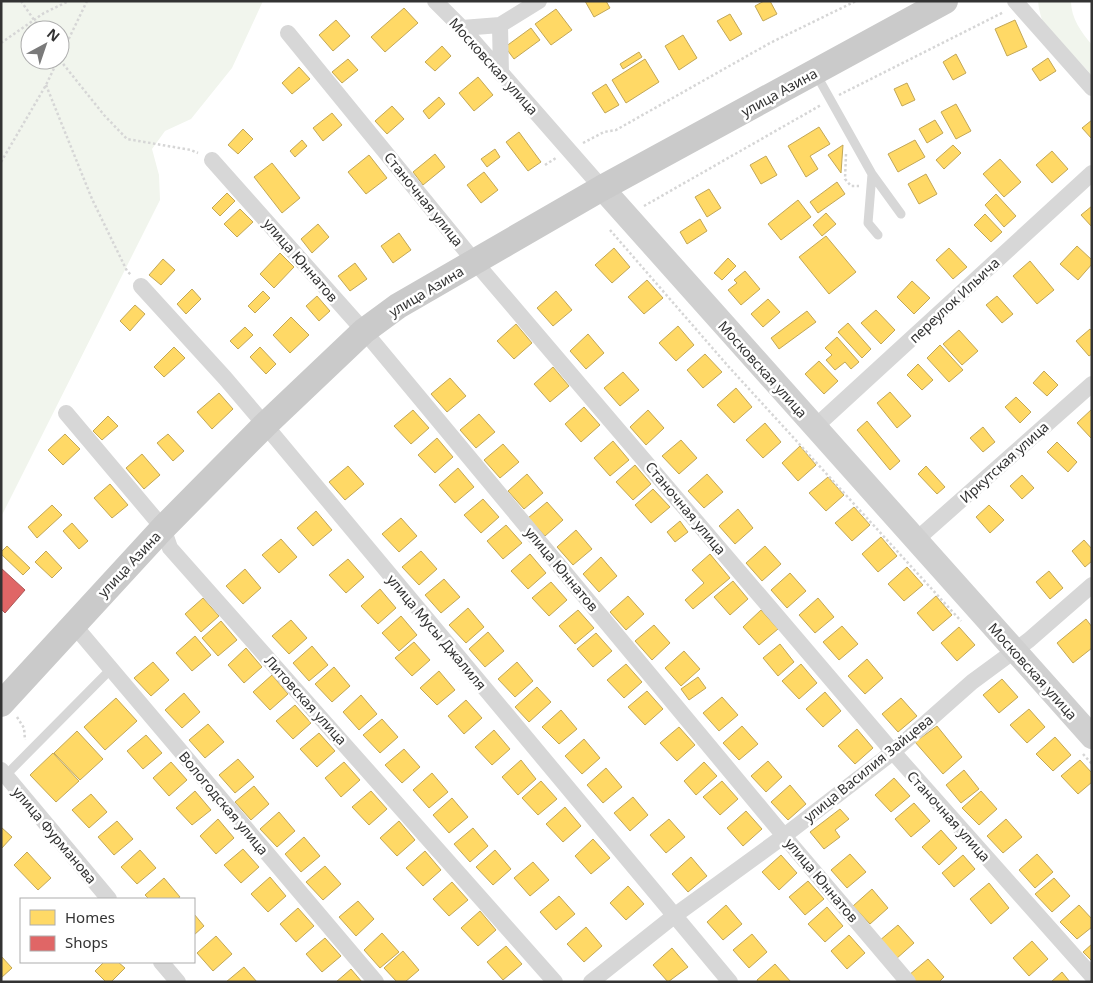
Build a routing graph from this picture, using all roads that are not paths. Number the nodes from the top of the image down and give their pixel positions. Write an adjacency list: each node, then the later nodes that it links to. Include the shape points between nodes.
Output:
1 (435, 1): 6 (street, Московская улица)
2 (540, 1): 5 (street)
3 (945, 1): 8 (main road, улица Азина)
4 (1015, 1): 10 (street)
5 (500, 25): 6 (street); 9 (street)
6 (462, 28): 9 (street, Московская улица)
7 (288, 33): 17 (street, Станочная улица)
8 (815, 72): 13 (lane); 14 (main road, улица Азина)
9 (502, 74): 14 (street, Московская улица)
10 (1092, 88)
11 (212, 160): 19 (street, улица Юннатов)
12 (1092, 173): 23 (street, переулок Ильича)
13 (872, 174): 15 (lane); 16 (lane, via 868,224)
14 (602, 188): 17 (main road, улица Азина); 23 (street, Московская улица)
15 (901, 214)
16 (878, 235)
17 (475, 262): 19 (main road, улица Азина, via 398,306); 32 (street, Станочная улица)
18 (141, 286): 22 (street, улица Мусы Джалиля)
19 (364, 331): 22 (main road, улица Азина); 34 (street, улица Юннатов)
20 (1092, 384): 25 (street, Иркутская улица)
21 (66, 414): 24 (street, Литовская улица)
22 (265, 424): 24 (main road, улица Азина); 36 (street, улица Мусы Джалиля)
23 (815, 427): 25 (street, Московская улица)
24 (163, 528): 27 (main road, улица Азина); 41 (street, Литовская улица, via 170,548)
25 (916, 540): 28 (street, Московская улица)
26 (1092, 585): 28 (street, улица Василия Зайцева)
27 (73, 624): 29 (street, Вологодская улица); 30 (main road, улица Азина)
28 (1014, 650): 31 (street, Московская улица); 32 (street, улица Василия Зайцева, via 972,682)
29 (111, 669): 33 (lane); 40 (street, Вологодская улица)
30 (8, 710)
31 (1085, 743)
32 (893, 752): 34 (street, улица Василия Зайцева); 38 (street, Станочная улица)
33 (4, 773): 35 (street, улица Фурманова)
34 (784, 836): 36 (street, улица Василия Зайцева); 44 (street, улица Юннатов)
35 (108, 898)
36 (674, 916): 42 (street, улица Василия Зайцева); 43 (street, улица Мусы Джалиля)
37 (162, 963): 39 (street)
38 (1092, 976)
39 (178, 982)
40 (376, 982)
41 (556, 982)
42 (591, 982)
43 (730, 982)
44 (908, 982)

